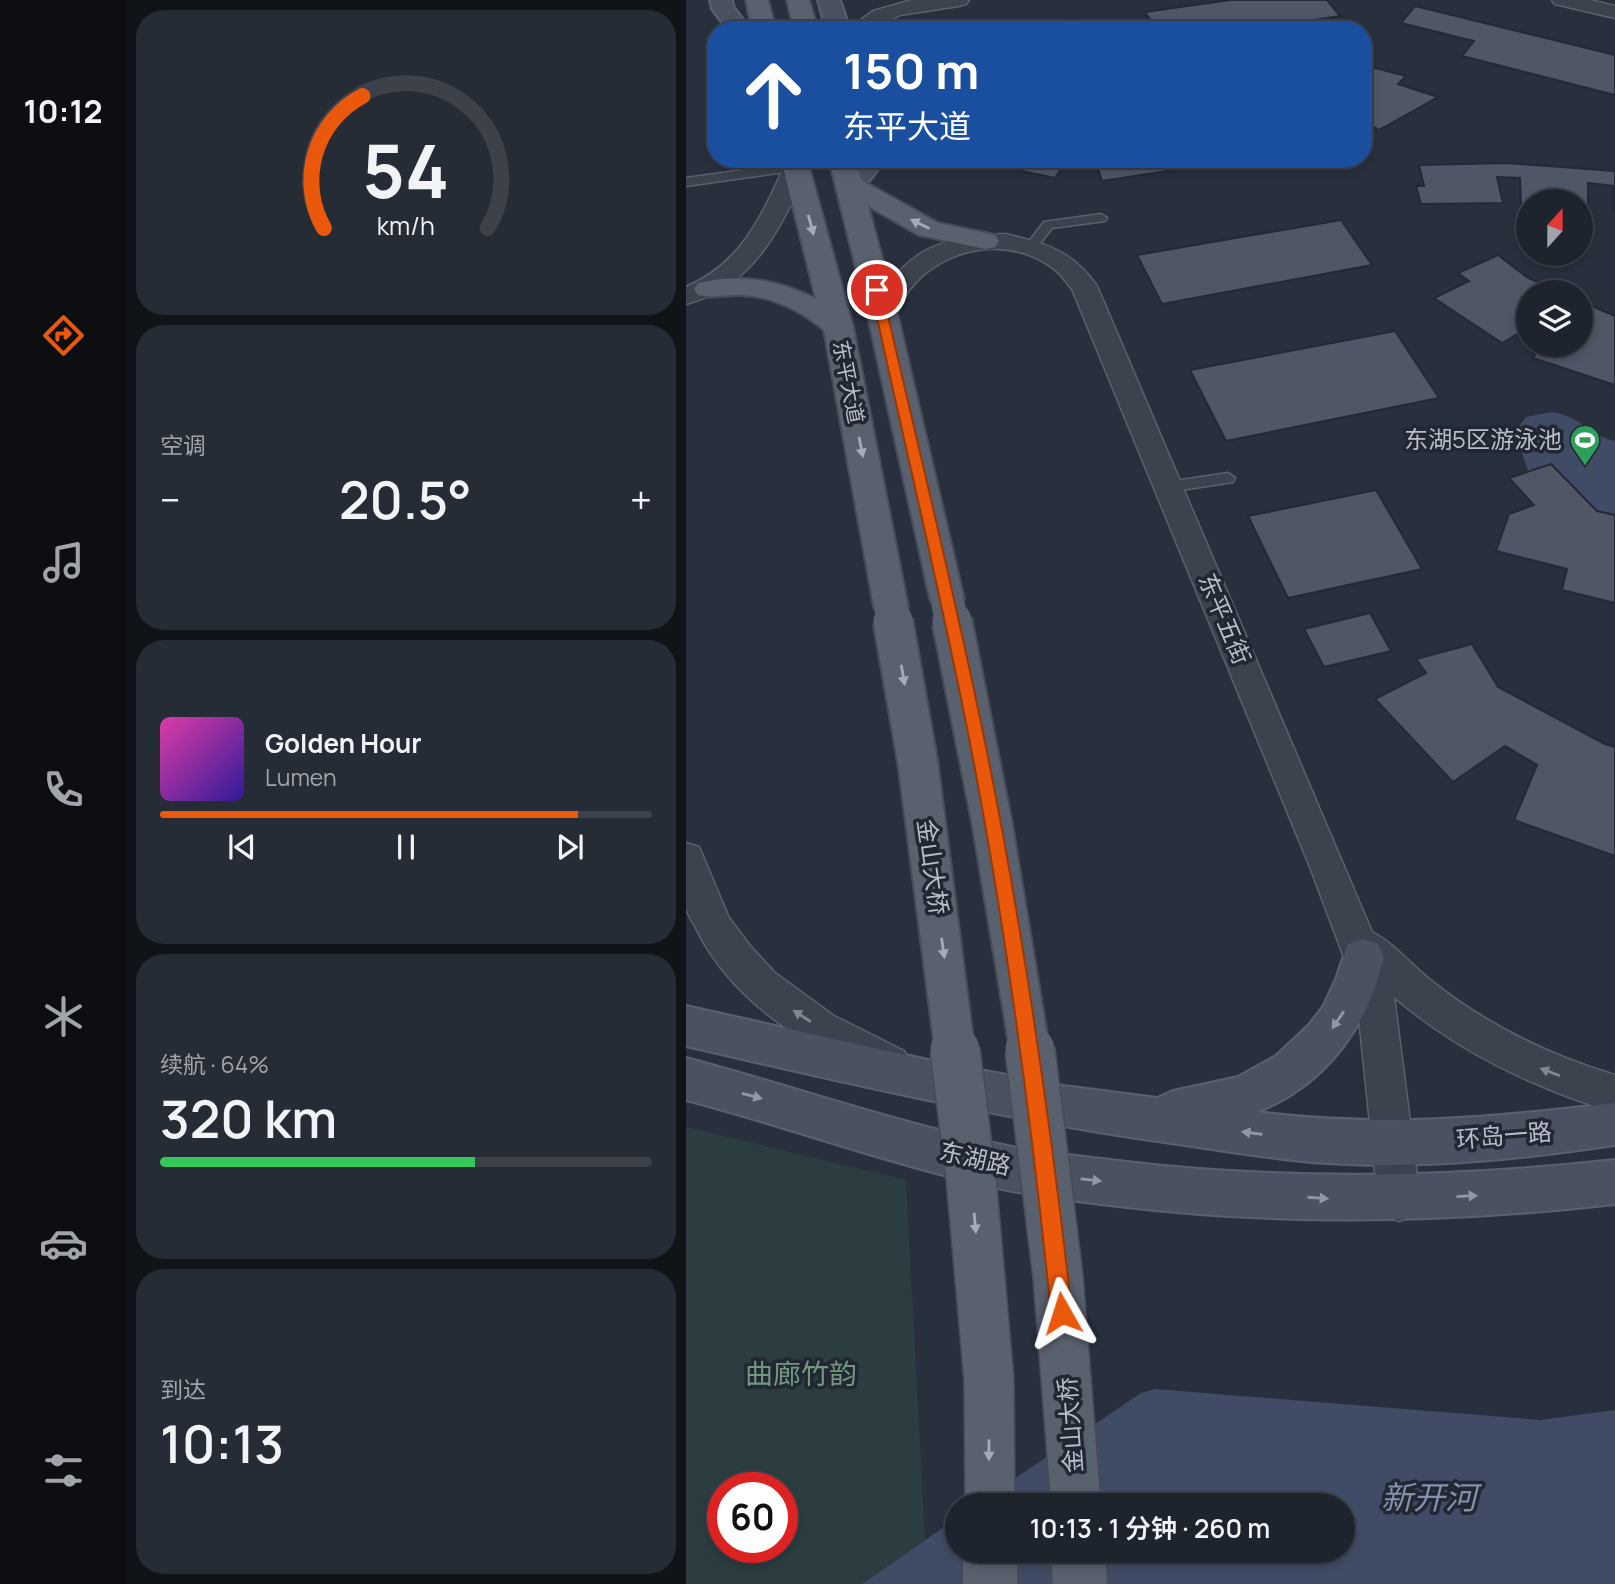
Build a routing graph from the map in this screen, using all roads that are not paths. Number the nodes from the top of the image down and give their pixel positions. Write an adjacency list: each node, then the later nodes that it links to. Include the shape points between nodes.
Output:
1 (721, 0): 8 (main road)
2 (757, 0): 9 (main road)
3 (798, 0): 10 (main road)
4 (829, 0): 11 (main road)
5 (959, 0): 12 (street, via 890,11)
6 (1562, 0): 7 (street)
7 (1615, 12)
8 (733, 21)
9 (762, 21)
10 (804, 21)
11 (835, 21)
12 (868, 21)
13 (766, 168): 17 (lane)
14 (793, 168): 21 (street, via 759,244 743,262)
15 (796, 168): 23 (main road, 东平大道, one-way to 23)
16 (846, 172): 19 (main road, one-way to 16, via 929,229); 22 (main road, 东平大道)
17 (686, 182)
18 (1101, 218): 20 (lane, via 1048,225)
19 (985, 240): 20 (street, 东平五街); 22 (street, 东平五街, via 947,249 921,262 893,291)
20 (1030, 248): 25 (street, 东平五街, via 1064,264 1084,286)
21 (697, 293): 23 (main road, via 747,287 780,293 809,305)
22 (883, 317): 26 (main road, 东平大道)
23 (838, 327): 27 (main road, 东平大道, one-way to 27)
24 (1228, 478): 25 (lane)
25 (1168, 487): 29 (street, 东平五街)
26 (947, 599): 40 (main road, 金山大桥, bridge, via 1023,1002 1048,1182 1070,1392)
27 (891, 607): 39 (main road, 金山大桥, one-way to 39, bridge, via 918,764 971,1178 989,1380)
28 (686, 858): 32 (street, one-way to 28, via 821,1028 755,978 713,929)
29 (1360, 949): 33 (street, one-way to 29, via 1545,1070 1478,1038); 34 (main road, one-way to 34, via 1355,992 1323,1040 1290,1071 1249,1095); 36 (street, 东平五街, via 1377,1008)
30 (686, 1026): 32 (main road)
31 (686, 1079): 38 (main road, 东湖路, one-way to 38, via 954,1155 1057,1177 1215,1192)
32 (928, 1081): 34 (main road)
33 (1615, 1094)
34 (1126, 1117): 36 (main road, one-way to 34, via 1311,1141)
35 (1615, 1124): 36 (main road, 环岛一路, via 1474,1140)
36 (1393, 1143): 38 (street, 东平五街)
37 (1615, 1182): 38 (main road, one-way to 37)
38 (1399, 1200)
39 (990, 1493)
40 (1075, 1493)
41 (990, 1563): 43 (main road)
42 (1079, 1563): 44 (main road)
43 (990, 1584)
44 (1080, 1584)

